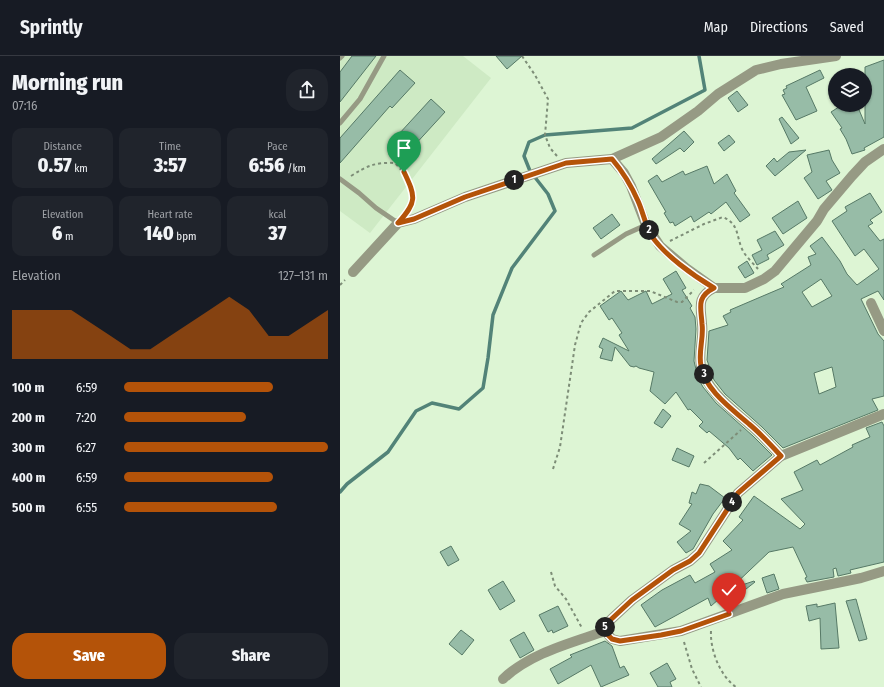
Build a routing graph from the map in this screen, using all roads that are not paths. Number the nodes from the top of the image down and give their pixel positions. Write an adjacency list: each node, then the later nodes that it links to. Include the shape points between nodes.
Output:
1 (384, 56): 3 (lane, via 360,98)
2 (836, 56): 5 (street, via 756,70 718,94 661,138)
3 (340, 123)
4 (884, 149): 11 (street, via 865,162 775,271 745,288)
5 (612, 159): 7 (street, via 566,163); 8 (street, via 631,186)
6 (341, 180): 7 (lane)
7 (398, 223): 10 (street)
8 (646, 225): 9 (lane, via 626,234); 11 (street, via 660,246)
9 (594, 255)
10 (353, 272)
11 (714, 288): 15 (street, via 706,292 700,303 703,337 701,366 720,398)
12 (871, 302): 13 (street)
13 (884, 331)
14 (884, 414): 15 (street)
15 (781, 456): 17 (street, via 738,493 699,553 632,600 605,625)
16 (884, 571): 17 (street, via 783,594 681,631 620,641 612,639)
17 (605, 632): 18 (street, via 529,660 513,669)
18 (503, 679)

